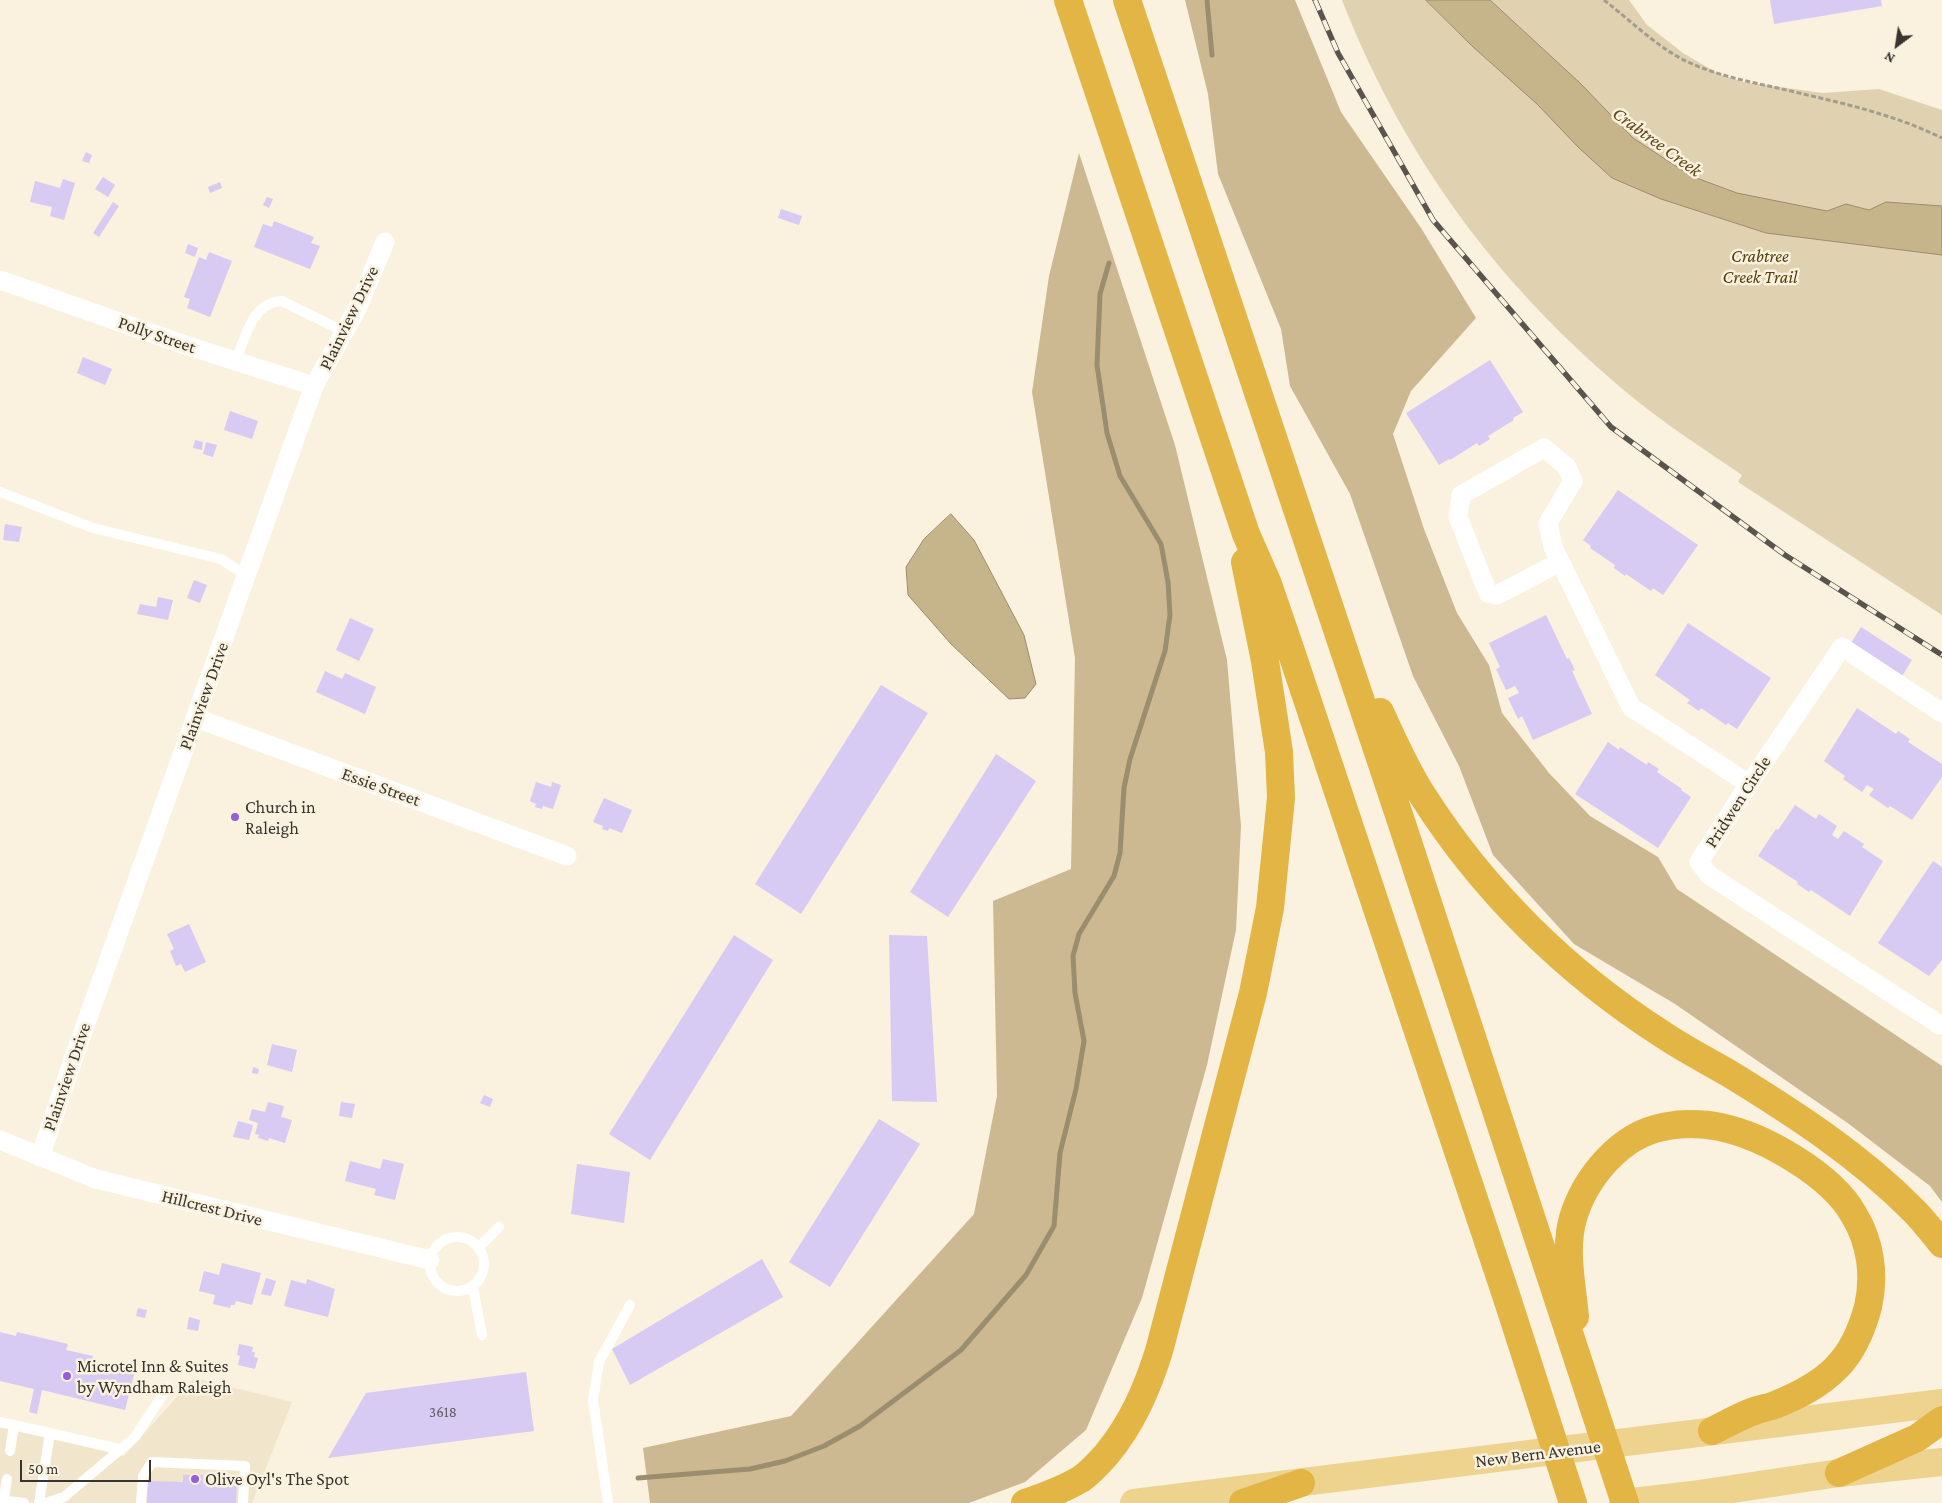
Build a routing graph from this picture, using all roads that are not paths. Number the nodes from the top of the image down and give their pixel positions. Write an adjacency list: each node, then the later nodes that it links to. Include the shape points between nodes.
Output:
1 (1068, 0): 8 (highway)
2 (1127, 0): 10 (highway)
3 (385, 242): 5 (street, Plainview Drive)
4 (0, 280): 6 (street, Polly Street)
5 (345, 332): 6 (lane, via 282,301 272,301 254,316); 7 (street, Plainview Drive)
6 (236, 361): 7 (street, Polly Street)
7 (314, 386): 12 (street, Plainview Drive)
8 (1226, 472): 48 (highway, via 1265,661 1279,752 1281,798 1270,908 1253,993 1148,1386 1120,1438 1098,1464 1082,1478); 51 (highway, via 1293,657)
9 (0, 492): 12 (lane, via 93,528 221,559)
10 (1309, 548): 21 (highway, via 1402,760 1470,862 1510,908 1580,974 1635,1016 1812,1127 1851,1156 1914,1211); 27 (highway)
11 (1560, 562): 11 (street, via 1548,523 1573,481 1566,467 1544,448 1461,495 1458,517 1488,593 1497,595); 15 (street, via 1631,707)
12 (247, 576): 14 (street, Plainview Drive)
13 (1942, 713): 15 (street, Pridwen Circle, via 1842,647)
14 (196, 718): 16 (street, Essie Street); 19 (street, Plainview Drive)
15 (1748, 784): 17 (street, Pridwen Circle, via 1699,862 1709,875)
16 (566, 856)
17 (1942, 1025)
18 (0, 1140): 19 (street, Hillcrest Drive)
19 (40, 1157): 23 (street, Hillcrest Drive, via 96,1179)
20 (499, 1227): 22 (lane)
21 (1942, 1244)
22 (479, 1247): 23 (lane, via 464,1237 454,1236 438,1244); 24 (lane, via 485,1264 480,1281)
23 (430, 1260): 24 (lane, via 430,1270 439,1285 456,1292)
24 (473, 1287): 26 (lane)
25 (630, 1305): 47 (lane, via 599,1362 593,1400)
26 (482, 1335)
27 (1579, 1361): 33 (highway, via 1569,1239 1580,1200 1599,1166 1648,1132 1683,1125 1720,1127 1792,1157 1828,1185 1854,1214 1869,1252 1871,1292 1866,1312 1850,1351 1823,1380); 52 (highway)
28 (168, 1387): 35 (lane, via 135,1436)
29 (1942, 1403): 33 (main road, New Bern Avenue)
30 (1942, 1420): 38 (highway, via 1917,1438)
31 (0, 1422): 32 (lane)
32 (14, 1425): 34 (lane); 36 (lane)
33 (1712, 1431): 40 (main road, New Bern Avenue)
34 (50, 1433): 35 (lane); 43 (lane)
35 (120, 1449): 44 (lane, via 64,1497)
36 (10, 1451)
37 (1942, 1462): 38 (main road)
38 (1839, 1472): 52 (main road)
39 (7, 1480): 41 (lane)
40 (1302, 1483): 49 (main road, New Bern Avenue); 50 (highway)
41 (2, 1501): 42 (lane)
42 (24, 1503)
43 (39, 1503)
44 (45, 1503)
45 (141, 1503): 46 (lane, via 143,1476 152,1462 245,1466)
46 (243, 1503)
47 (608, 1503)
48 (1024, 1503)
49 (1134, 1503)
50 (1243, 1503)
51 (1573, 1503)
52 (1624, 1503)

